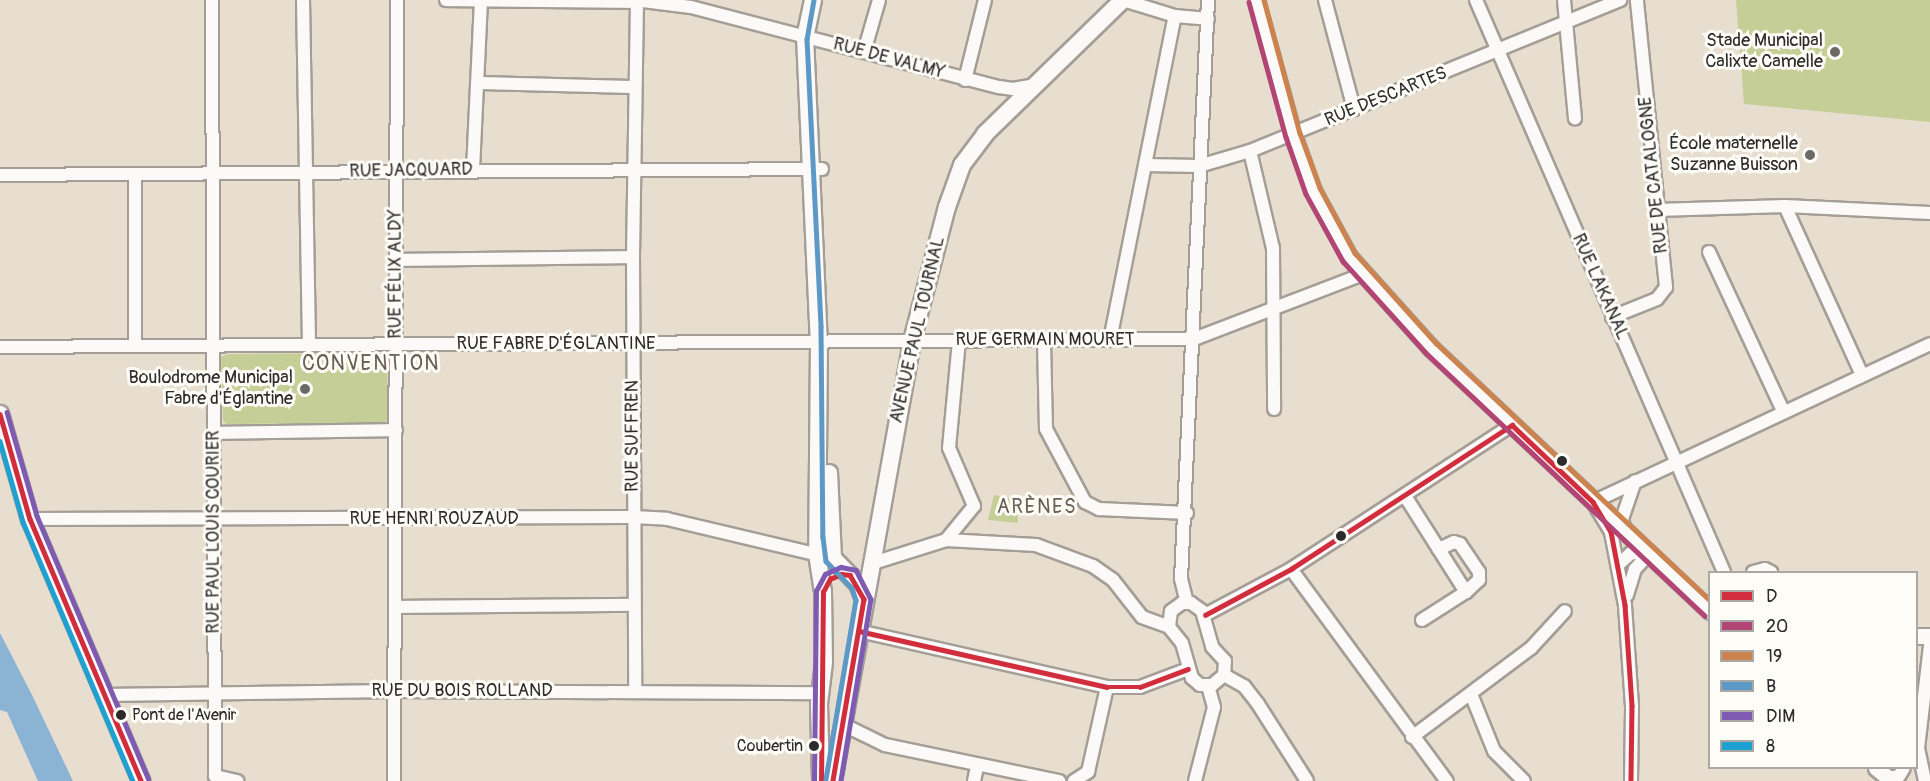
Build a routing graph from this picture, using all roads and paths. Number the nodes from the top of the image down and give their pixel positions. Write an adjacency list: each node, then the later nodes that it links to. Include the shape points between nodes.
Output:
1 (212, 0): 41 (street, RUE PAUL LOUIS COURIER)
2 (303, 0): 40 (street)
3 (397, 0): 39 (street, RUE FÉLIX ALDY)
4 (446, 0): 17 (street, RUE DE VALMY)
5 (813, 0): 23 (main road)
6 (822, 0): 23 (main road)
7 (879, 0): 25 (street)
8 (986, 0): 26 (street)
9 (1123, 0): 20 (street); 28 (main road, AVENUE PAUL TOURNAL)
10 (1208, 0): 21 (street)
11 (1256, 0): 32 (street)
12 (1325, 0): 30 (street)
13 (1476, 0): 24 (street, RUE LAKANAL)
14 (1564, 0): 22 (street)
15 (1620, 0): 22 (street, RUE DESCARTES)
16 (1637, 0): 45 (street, RUE DE CATALOGNE)
17 (481, 1): 18 (street, RUE DE VALMY); 27 (street)
18 (636, 1): 19 (street, RUE DE VALMY); 29 (street, RUE SUFFREN)
19 (692, 3): 23 (street, RUE DE VALMY)
20 (1175, 16): 21 (street); 34 (street)
21 (1208, 19): 35 (street)
22 (1566, 22): 24 (street, RUE DESCARTES); 31 (street)
23 (809, 38): 25 (street, RUE DE VALMY); 36 (main road)
24 (1498, 51): 30 (street, RUE DESCARTES); 52 (street, RUE LAKANAL)
25 (864, 52): 26 (street, RUE DE VALMY)
26 (965, 80): 28 (street, RUE DE VALMY, via 1014,89)
27 (477, 83): 29 (street); 37 (street)
28 (1038, 84): 56 (main road, AVENUE PAUL TOURNAL, via 985,134 962,165)
29 (635, 87): 38 (street, RUE SUFFREN)
30 (1354, 109): 32 (street, RUE DESCARTES)
31 (1575, 118)
32 (1293, 135): 33 (street, RUE DESCARTES); 50 (street, via 1313,191 1348,257)
33 (1250, 151): 35 (street, RUE DESCARTES); 51 (street, via 1268,217)
34 (1145, 165): 35 (street, RUE DESCARTES); 54 (street)
35 (1199, 166): 53 (street)
36 (817, 169): 38 (street, RUE JACQUARD); 55 (main road)
37 (473, 170): 38 (street, RUE JACQUARD); 39 (street, RUE JACQUARD)
38 (634, 170): 48 (street, RUE SUFFREN)
39 (396, 171): 40 (street, RUE JACQUARD); 49 (street, RUE FÉLIX ALDY)
40 (307, 172): 41 (street, RUE JACQUARD); 62 (street)
41 (212, 173): 42 (street, RUE JACQUARD); 61 (street, RUE PAUL LOUIS COURIER)
42 (135, 174): 43 (street, RUE JACQUARD); 59 (street)
43 (0, 176)
44 (1785, 206): 45 (street); 46 (street); 66 (street)
45 (1657, 210): 52 (street, RUE DE CATALOGNE, via 1666,287 1657,299)
46 (1930, 213)
47 (1709, 252): 68 (street)
48 (633, 257): 49 (street); 60 (street, RUE SUFFREN)
49 (397, 260): 64 (street, RUE FÉLIX ALDY)
50 (1362, 274): 51 (street); 70 (street, via 1431,348)
51 (1276, 307): 53 (street); 67 (street)
52 (1612, 317): 73 (street, RUE LAKANAL)
53 (1194, 339): 54 (street, RUE GERMAIN MOURET); 77 (street)
54 (1110, 340): 58 (street, RUE GERMAIN MOURET)
55 (824, 341): 56 (street, RUE GERMAIN MOURET); 60 (street, RUE FABRE D'ÉGLANTINE); 86 (main road)
56 (912, 341): 57 (street, RUE GERMAIN MOURET); 88 (main road, AVENUE PAUL TOURNAL)
57 (959, 341): 58 (street, RUE GERMAIN MOURET); 83 (street, via 950,448 974,506)
58 (1044, 342): 77 (street, via 1046,429 1085,502 1099,509)
59 (135, 343): 61 (street, RUE FABRE D'ÉGLANTINE); 65 (street, RUE FABRE D'ÉGLANTINE)
60 (633, 343): 64 (street, RUE FABRE D'ÉGLANTINE); 78 (street, RUE SUFFREN)
61 (214, 344): 62 (street, RUE FABRE D'ÉGLANTINE); 72 (street, RUE PAUL LOUIS COURIER)
62 (309, 344): 64 (street, RUE FABRE D'ÉGLANTINE)
63 (1930, 344): 66 (street)
64 (396, 345): 71 (street, RUE FÉLIX ALDY)
65 (0, 347)
66 (1862, 375): 68 (street)
67 (1274, 409)
68 (1783, 411): 73 (street)
69 (0, 414): 79 (main road)
70 (1512, 425): 75 (street); 76 (street)
71 (396, 430): 72 (street); 80 (street, RUE FÉLIX ALDY)
72 (214, 433): 81 (street, RUE PAUL LOUIS COURIER)
73 (1677, 460): 74 (street); 90 (street, RUE LAKANAL)
74 (1635, 481): 76 (street); 82 (street, via 1622,519)
75 (1404, 496): 84 (street); 89 (street)
76 (1593, 502): 82 (street); 87 (street, via 1611,532)
77 (1187, 513): 95 (street, via 1181,579)
78 (633, 518): 80 (street, RUE HENRI ROUZAUD); 86 (street, RUE HENRI ROUZAUD, via 667,519); 96 (street, RUE SUFFREN)
79 (30, 519): 81 (street, RUE HENRI ROUZAUD); 115 (main road)
80 (395, 519): 81 (street, RUE HENRI ROUZAUD); 98 (street, RUE FÉLIX ALDY)
81 (214, 521): 113 (street, RUE PAUL LOUIS COURIER)
82 (1625, 531): 85 (street)
83 (946, 540): 88 (street); 103 (street, via 1026,544 1070,554 1113,580 1142,617)
84 (1439, 549): 93 (street); 93 (street, via 1460,543 1479,572 1479,580)
85 (1649, 554): 87 (street, via 1631,553); 97 (street, via 1635,569); 99 (street)
86 (825, 556): 91 (main road); 92 (main road)
87 (1620, 563): 97 (street)
88 (870, 564): 94 (main road, AVENUE PAUL TOURNAL)
89 (1290, 569): 101 (street); 117 (street)
90 (1723, 571)
91 (850, 575): 92 (main road, via 830,579); 94 (main road)
92 (823, 592): 112 (main road)
93 (1466, 592): 102 (street)
94 (864, 599): 104 (main road, AVENUE PAUL TOURNAL)
95 (1187, 603): 101 (street, via 1199,607); 103 (street, via 1172,611)
96 (634, 605): 98 (street); 111 (street, RUE SUFFREN)
97 (1626, 605): 136 (street, via 1632,706)
98 (395, 607): 110 (street, RUE FÉLIX ALDY)
99 (1708, 608)
100 (1565, 611): 114 (street, via 1531,648)
101 (1205, 615): 107 (street, via 1205,632 1225,661)
102 (1422, 620)
103 (1169, 627): 106 (street, via 1182,643)
104 (859, 631): 109 (street); 116 (main road, AVENUE PAUL TOURNAL)
105 (1930, 646): 118 (street)
106 (1188, 669): 108 (street, via 1195,681); 109 (street, via 1140,687)
107 (1224, 675): 108 (street); 134 (street, via 1244,686)
108 (1208, 686): 133 (street, via 1214,706)
109 (1107, 687): 132 (street, via 1088,772)
110 (393, 691): 111 (street, RUE DU BOIS ROLLAND); 113 (street, RUE DU BOIS ROLLAND); 127 (street, RUE FÉLIX ALDY)
111 (634, 691): 112 (street, RUE DU BOIS ROLLAND)
112 (820, 693): 128 (main road)
113 (213, 694): 115 (street, RUE DU BOIS ROLLAND); 126 (street, RUE PAUL LOUIS COURIER, via 215,776)
114 (1471, 694): 117 (street); 123 (street, via 1494,751)
115 (104, 695): 125 (main road)
116 (842, 724): 120 (street, via 885,745); 129 (main road, AVENUE PAUL TOURNAL)
117 (1412, 737): 135 (street)
118 (1918, 741)
119 (1918, 753): 137 (street)
120 (977, 766): 130 (street); 131 (street)
121 (1877, 769): 124 (street)
122 (1904, 769): 124 (street)
123 (1517, 779)
124 (1890, 779)
125 (141, 781)
126 (237, 781)
127 (394, 781)
128 (820, 781)
129 (833, 781)
130 (974, 781)
131 (1059, 781)
132 (1074, 781)
133 (1195, 781)
134 (1307, 781)
135 (1447, 781)
136 (1631, 781)
137 (1925, 781)

